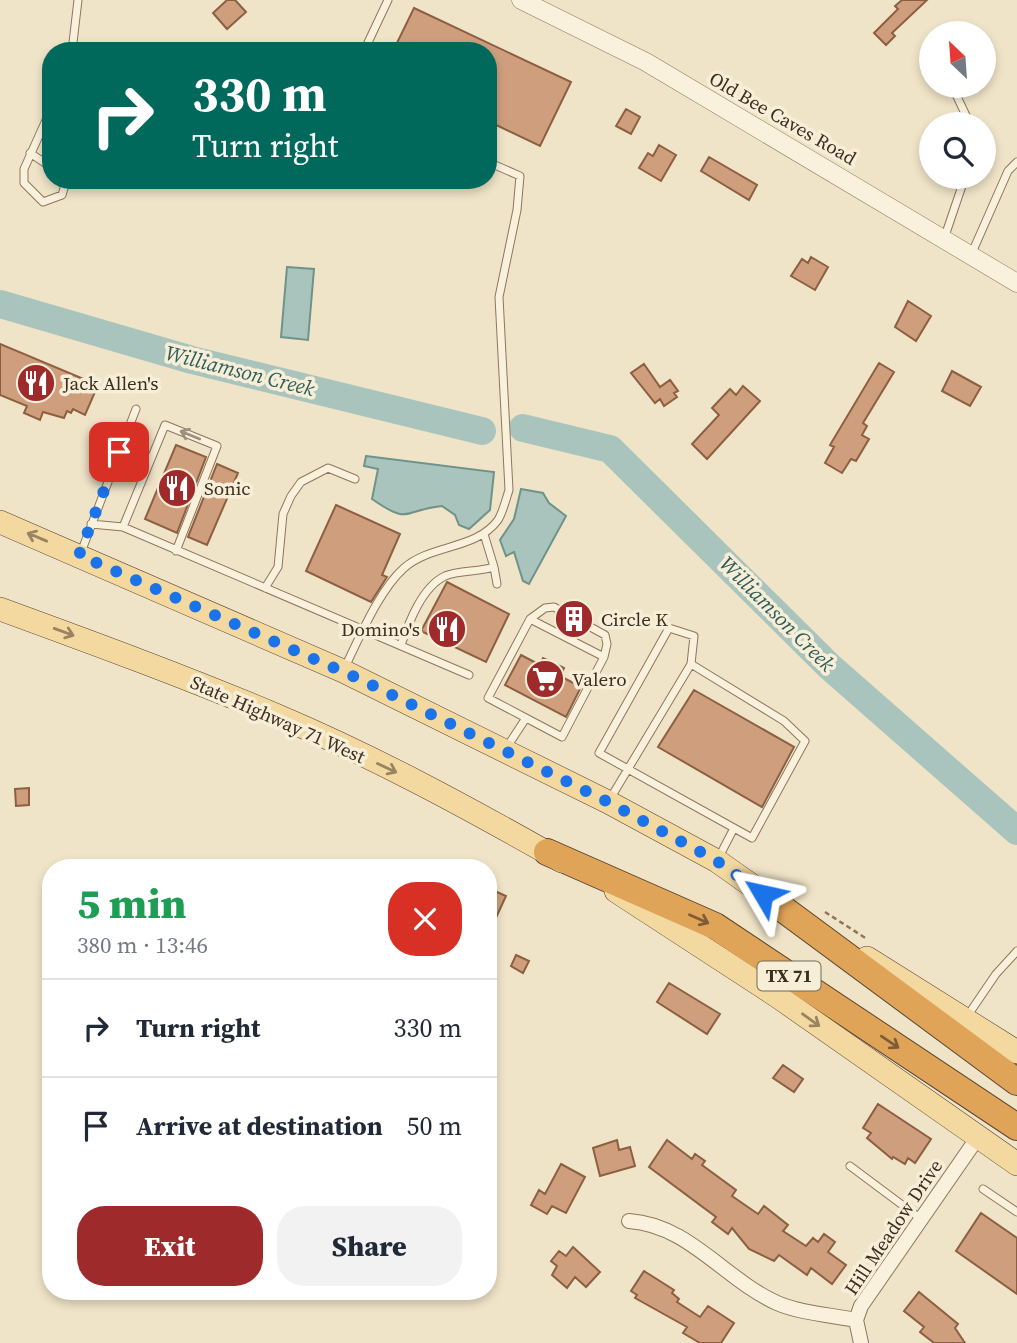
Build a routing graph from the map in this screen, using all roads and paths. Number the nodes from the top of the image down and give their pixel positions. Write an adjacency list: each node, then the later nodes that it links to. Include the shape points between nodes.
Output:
1 (78, 0): 4 (lane)
2 (388, 0): 5 (lane)
3 (521, 0): 13 (street, Old Bee Caves Road, via 646,62)
4 (73, 42)
5 (368, 42)
6 (42, 128): 7 (lane)
7 (30, 153): 8 (lane); 11 (lane, via 24,183 35,197 43,202 55,200)
8 (42, 161)
9 (1017, 162): 14 (lane, via 1008,171)
10 (497, 166): 21 (lane, via 520,176 499,297 509,490 499,519)
11 (64, 189)
12 (961, 189): 13 (lane)
13 (944, 240): 14 (street, Old Bee Caves Road)
14 (971, 256): 15 (street, Old Bee Caves Road)
15 (1017, 283)
16 (136, 409): 19 (lane)
17 (355, 479): 26 (lane, via 328,468 301,482 283,514 278,567)
18 (0, 522): 23 (main road, TX 71, one-way to 18)
19 (91, 524): 20 (lane); 23 (lane)
20 (122, 527): 22 (lane); 22 (lane, one-way to 20, via 217,446 165,425)
21 (484, 534): 24 (lane); 29 (lane, via 427,553 403,568)
22 (176, 551): 26 (lane)
23 (79, 555): 33 (main road, TX 71)
24 (494, 567): 25 (lane); 30 (lane, via 445,576 429,590)
25 (498, 584)
26 (265, 588): 29 (lane)
27 (0, 609): 40 (main road, State Highway 71 West, one-way to 40, via 280,717)
28 (530, 619): 31 (lane); 31 (lane, via 554,607 606,635); 35 (lane, via 488,698)
29 (365, 628): 30 (lane); 33 (lane)
30 (401, 645): 34 (lane)
31 (604, 657): 35 (lane, via 562,737)
32 (691, 664): 37 (lane); 37 (lane, via 694,636 669,628 599,753); 39 (lane, via 784,720 805,741 752,838)
33 (343, 671): 36 (main road, TX 71)
34 (469, 676)
35 (526, 718): 36 (lane)
36 (505, 751): 38 (main road, TX 71)
37 (627, 769): 38 (lane); 39 (lane)
38 (608, 802): 41 (main road, TX 71)
39 (734, 828): 41 (lane)
40 (547, 852): 47 (highway, TX 71, one-way to 47, via 715,926); 48 (main road, State Highway 71 West, one-way to 48, via 777,996)
41 (717, 861): 42 (main road, TX 71)
42 (763, 894): 44 (main road, TX 71); 46 (highway, TX 71)
43 (1017, 951): 44 (lane)
44 (965, 1018): 45 (main road, TX 71)
45 (1017, 1052)
46 (1017, 1082)
47 (1017, 1128)
48 (978, 1137): 49 (main road, State Highway 71 West); 53 (street, Hill Meadow Drive)
49 (1017, 1164)
50 (850, 1166): 53 (lane)
51 (983, 1189): 52 (lane)
52 (1017, 1212)
53 (922, 1219): 55 (street, Hill Meadow Drive)
54 (629, 1221): 55 (street, via 665,1227 779,1304)
55 (856, 1320): 56 (street, Hill Meadow Drive)
56 (861, 1343)

